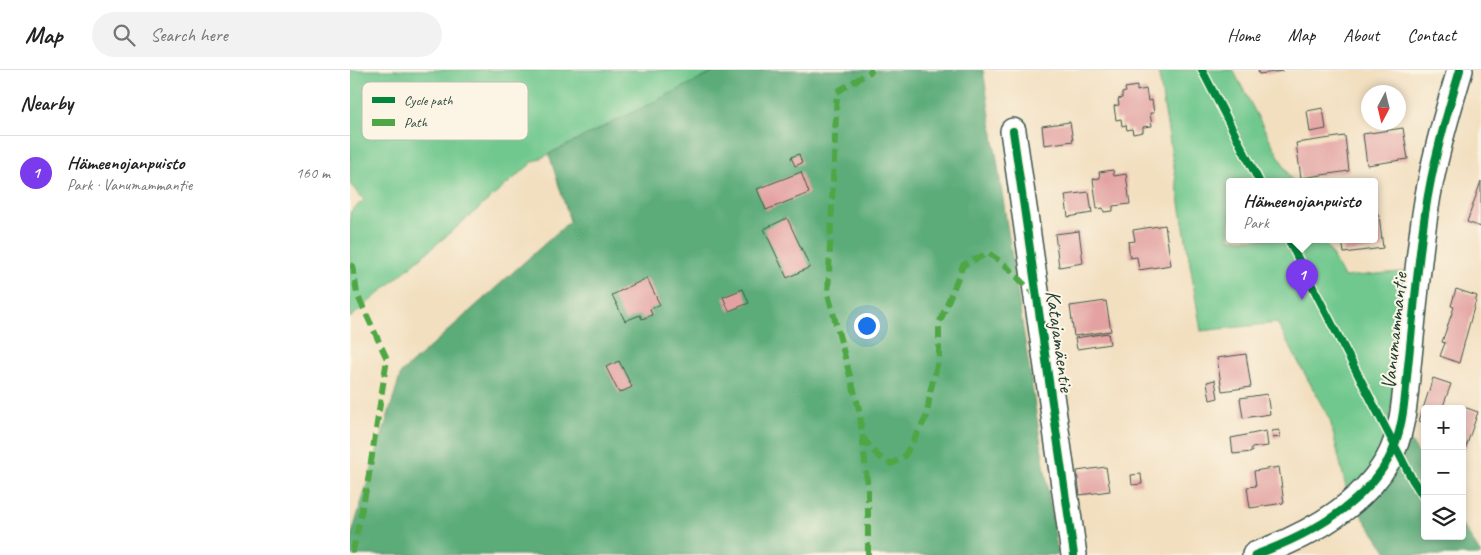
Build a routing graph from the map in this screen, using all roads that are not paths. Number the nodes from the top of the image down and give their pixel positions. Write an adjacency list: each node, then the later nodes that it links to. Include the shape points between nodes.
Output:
1 (1460, 70): 4 (street, Vanumammantie, via 1425,212 1402,413 1395,446 1380,472 1348,505 1279,546)
2 (1013, 131): 3 (street, Katajamäentie)
3 (1074, 555)
4 (1255, 555)

